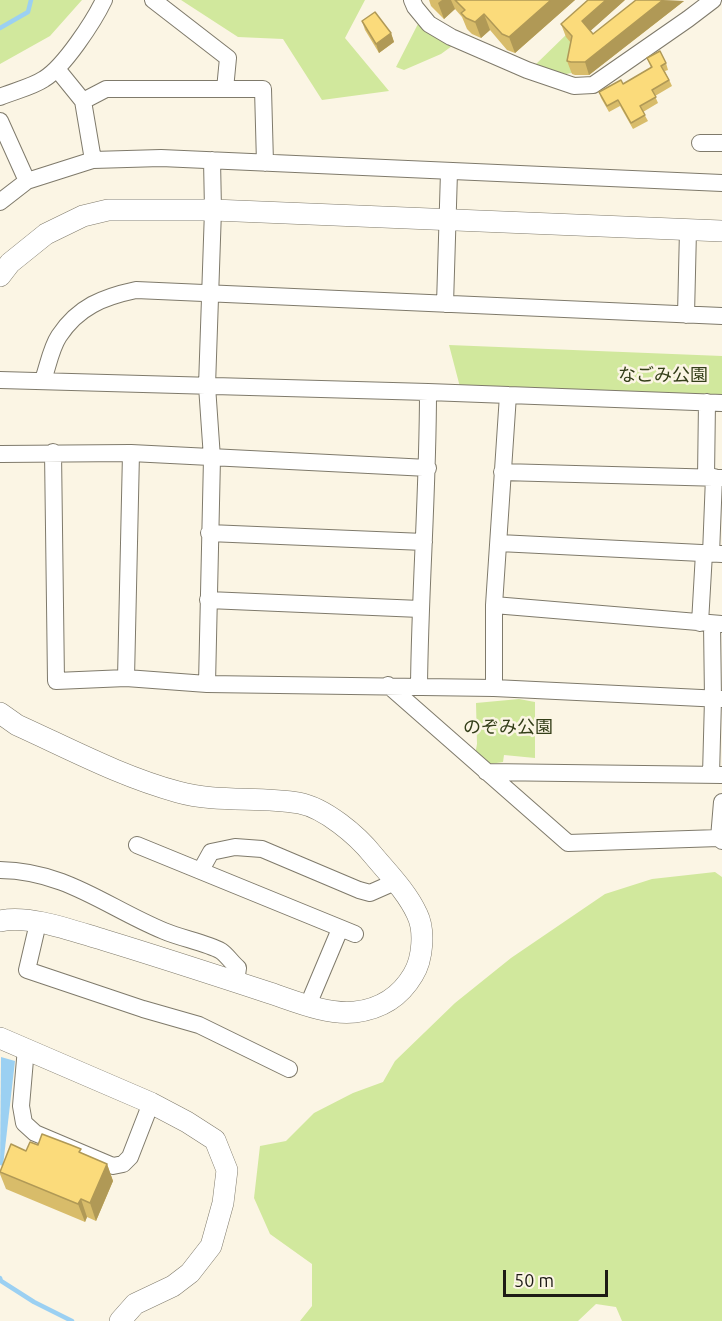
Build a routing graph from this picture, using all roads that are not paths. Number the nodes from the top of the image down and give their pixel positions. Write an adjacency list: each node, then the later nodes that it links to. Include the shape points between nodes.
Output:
1 (104, 0): 5 (street)
2 (153, 0): 6 (street, via 228,58)
3 (412, 0): 4 (street, via 429,24 451,38 574,86 593,86)
4 (713, 0)
5 (57, 69): 7 (street, via 43,81); 8 (street)
6 (225, 89): 8 (street, via 106,89); 14 (street, via 263,89)
7 (0, 97)
8 (83, 101): 12 (street)
9 (0, 121): 16 (street)
10 (700, 143): 11 (street)
11 (722, 143)
12 (93, 160): 13 (street); 16 (street)
13 (212, 160): 14 (street); 19 (street)
14 (265, 163): 15 (street)
15 (449, 172): 17 (street); 20 (street)
16 (27, 181): 18 (street)
17 (722, 183)
18 (0, 202)
19 (213, 210): 20 (street); 23 (street, via 108,210 83,216 46,234); 24 (street)
20 (448, 220): 21 (street); 25 (street)
21 (688, 230): 22 (street); 26 (street)
22 (722, 231)
23 (0, 276)
24 (210, 295): 25 (street); 29 (street, via 136,290 112,295 80,311 58,337); 30 (street)
25 (445, 304): 26 (street)
26 (686, 315): 27 (street)
27 (722, 316)
28 (0, 380): 29 (street)
29 (43, 380): 30 (street)
30 (207, 386): 31 (street); 37 (street)
31 (428, 392): 32 (street); 38 (street)
32 (508, 395): 33 (street); 39 (street)
33 (714, 402): 40 (street)
34 (52, 452): 35 (street); 36 (street); 49 (street, via 56,681)
35 (130, 453): 37 (street); 49 (street)
36 (0, 454)
37 (212, 458): 38 (street); 41 (street)
38 (428, 468): 42 (street)
39 (501, 472): 40 (street); 43 (street)
40 (714, 477): 44 (street)
41 (209, 533): 42 (street); 45 (street)
42 (424, 543): 47 (street)
43 (499, 543): 44 (street); 46 (street)
44 (712, 553): 48 (street)
45 (208, 600): 47 (street); 50 (street)
46 (494, 605): 48 (street); 53 (street)
47 (420, 609): 52 (street)
48 (711, 624): 54 (street)
49 (126, 678): 50 (street)
50 (207, 684): 51 (street)
51 (388, 685): 52 (street); 56 (street)
52 (419, 686): 53 (street)
53 (494, 688): 54 (street)
54 (717, 699): 57 (street)
55 (0, 713): 63 (street, via 17,725 131,776 181,793 300,804 330,816 368,850)
56 (486, 772): 57 (street); 59 (street, via 568,843)
57 (716, 775)
58 (722, 802): 59 (street)
59 (720, 840)
60 (137, 845): 62 (street)
61 (0, 870): 66 (street, via 30,871 58,879 163,931 221,951 238,968)
62 (201, 870): 63 (street, via 211,852 262,849 370,893); 67 (street, via 347,931)
63 (395, 882): 67 (street, via 417,915 422,941 417,969 408,984 394,998 375,1008 336,1012)
64 (0, 921): 65 (street)
65 (38, 923): 66 (street); 70 (street, via 27,970 199,1025)
66 (236, 982): 67 (street)
67 (308, 1005)
68 (0, 1038): 69 (street)
69 (26, 1048): 71 (street); 71 (street, via 21,1106 24,1123 35,1133 113,1166 123,1164 130,1157)
70 (289, 1069)
71 (151, 1103): 72 (street, via 215,1140 227,1170 223,1203 210,1246 190,1273 135,1304)
72 (120, 1321)

